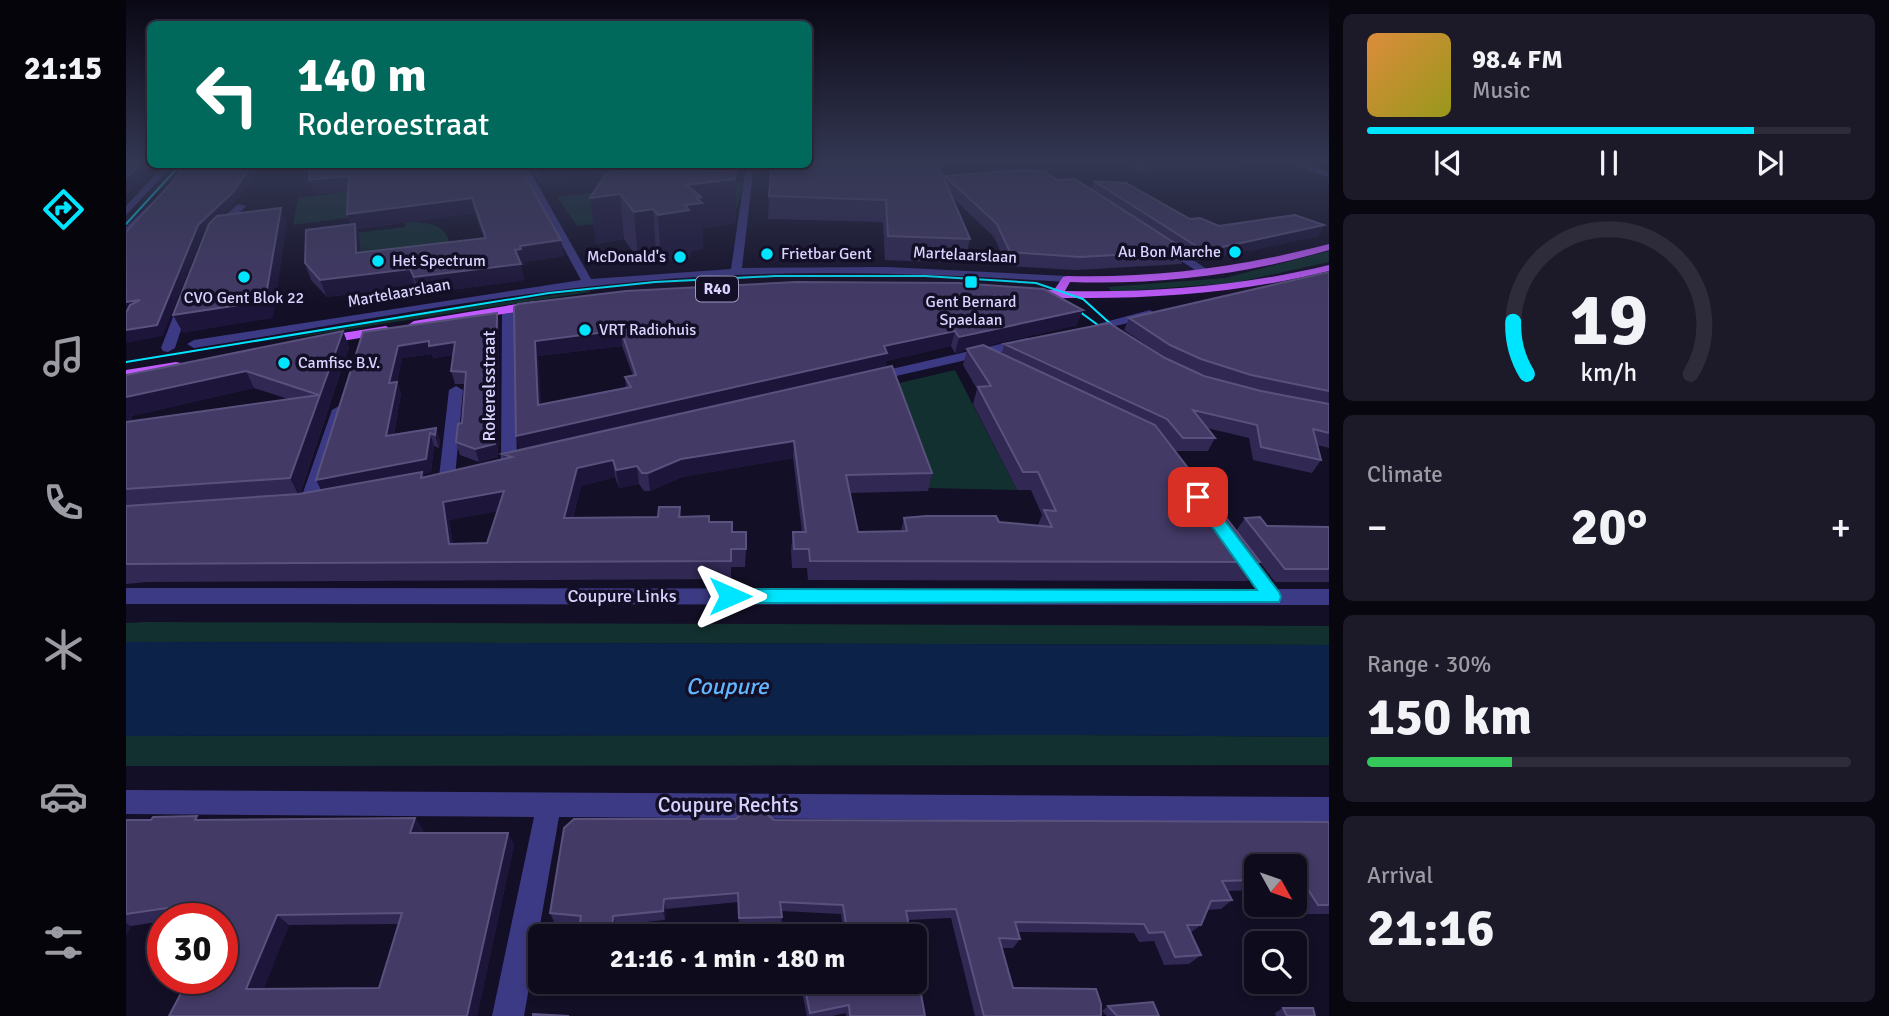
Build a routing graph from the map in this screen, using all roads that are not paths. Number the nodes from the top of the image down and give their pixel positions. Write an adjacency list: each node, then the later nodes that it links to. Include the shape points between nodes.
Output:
1 (149, 210): 5 (street)
2 (236, 210): 6 (street)
3 (548, 210): 13 (street)
4 (744, 210): 10 (street)
5 (126, 232)
6 (209, 237)
7 (1157, 241): 11 (street)
8 (1329, 247): 11 (main road, Martelaarslaan / R40)
9 (1329, 268): 15 (main road)
10 (736, 272): 12 (street, Martelaarslaan / R40, via 895,270); 13 (street, Martelaarslaan / R40)
11 (1208, 274): 12 (main road, Martelaarslaan / R40)
12 (1067, 279): 18 (main road)
13 (588, 283): 30 (street, Martelaarslaan / R40)
14 (190, 285): 31 (street)
15 (1227, 289): 18 (main road); 20 (street, via 1224,298)
16 (1017, 292): 17 (main road, Martelaarslaan)
17 (1031, 293): 18 (street)
18 (1056, 297): 21 (street)
19 (550, 303): 22 (main road, Martelaarslaan)
20 (1187, 306)
21 (1066, 307)
22 (508, 309): 29 (main road, Martelaarslaan, via 359,342); 39 (street, Rokerelsstraat)
23 (1163, 312): 25 (street)
24 (1083, 316): 25 (street)
25 (1104, 325): 26 (street); 27 (street)
26 (1076, 331)
27 (1122, 338)
28 (1039, 339): 32 (street)
29 (308, 343)
30 (194, 344)
31 (168, 348)
32 (978, 353): 34 (street); 36 (street)
33 (193, 363): 35 (main road)
34 (1003, 364)
35 (126, 374)
36 (860, 380)
37 (456, 390): 40 (street)
38 (342, 400): 41 (street, via 302,504)
39 (509, 463)
40 (447, 477)
41 (327, 502)
42 (1233, 543): 44 (street)
43 (126, 596): 44 (street, Coupure Links)
44 (1272, 597): 45 (street, Coupure Links)
45 (1329, 597)
46 (126, 802): 47 (street, Coupure Rechts)
47 (549, 804): 48 (street, Coupure Rechts); 49 (street)
48 (1329, 810)
49 (508, 1016)

